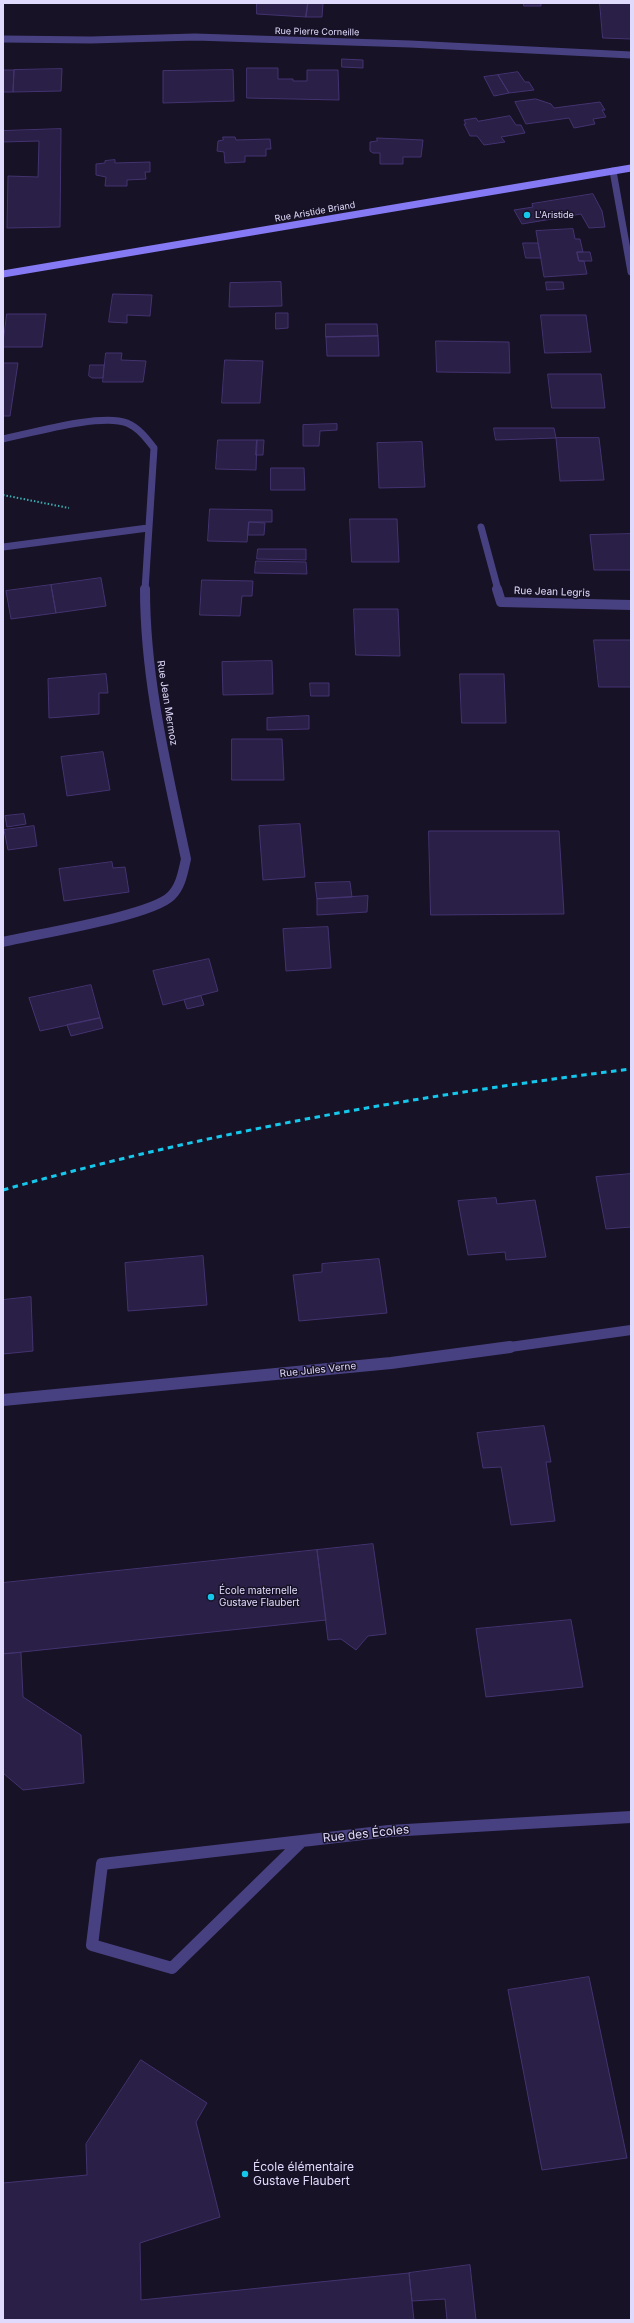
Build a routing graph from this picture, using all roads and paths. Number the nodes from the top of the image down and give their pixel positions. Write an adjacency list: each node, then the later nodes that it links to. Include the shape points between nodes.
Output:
1 (3, 40): 2 (street, Rue Pierre Corneille, via 195,37 425,44)
2 (631, 55)
3 (631, 168): 4 (main road, Rue Aristide Briand)
4 (613, 171): 5 (street); 6 (main road, Rue Aristide Briand)
5 (631, 272)
6 (3, 274)
7 (3, 439): 9 (street, Rue Jean Mermoz, via 96,422 125,422 142,432 154,448)
8 (481, 527): 11 (street, Rue Jean Legris, via 500,602)
9 (148, 528): 10 (street); 12 (street, Rue Jean Mermoz, via 145,600 149,671 186,858 182,882 169,898 144,909)
10 (3, 547)
11 (631, 605)
12 (3, 942)
13 (631, 1330): 14 (street, Rue Jules Verne, via 391,1363)
14 (3, 1400)
15 (631, 1817): 16 (street, Rue des Écoles, via 388,1831)
16 (302, 1841): 16 (street, Rue des Écoles, via 172,1968 92,1945 102,1864)

